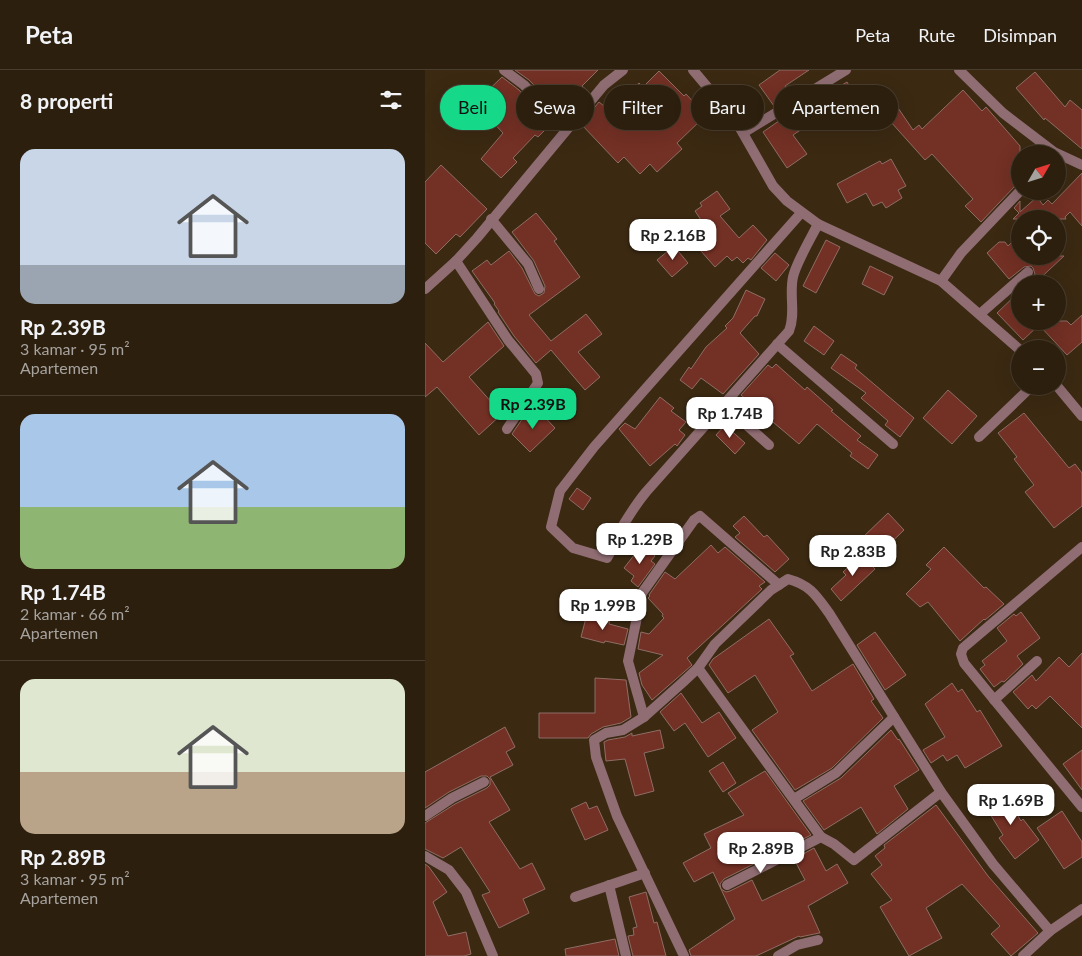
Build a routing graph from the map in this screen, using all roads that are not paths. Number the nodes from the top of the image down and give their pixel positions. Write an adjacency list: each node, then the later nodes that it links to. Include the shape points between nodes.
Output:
1 (504, 70): 6 (street)
2 (623, 70): 7 (street)
3 (693, 70): 9 (street)
4 (846, 70): 9 (street)
5 (959, 70): 10 (street, via 1003,113)
6 (524, 85)
7 (594, 97)
8 (566, 130): 15 (street)
9 (743, 132): 14 (street, via 773,186)
10 (1044, 145)
11 (1066, 159): 12 (street)
12 (1082, 166)
13 (1011, 200): 19 (street, via 961,253)
14 (801, 213): 16 (street); 27 (street, via 594,447 560,491 551,527 573,548 607,558 636,504)
15 (491, 219): 17 (street); 21 (street, via 528,264)
16 (818, 224): 19 (street); 24 (street, via 793,276 793,321)
17 (456, 262): 20 (street); 29 (street, via 508,340 536,374 538,383)
18 (1028, 272): 22 (street)
19 (941, 281): 22 (street)
20 (425, 289)
21 (539, 289)
22 (980, 314): 23 (street)
23 (1011, 342)
24 (777, 344): 27 (street); 31 (street)
25 (1023, 395): 30 (street)
26 (1064, 395): 28 (street)
27 (724, 405): 32 (street)
28 (1082, 416)
29 (507, 429)
30 (979, 437)
31 (893, 444)
32 (769, 445)
33 (1082, 548): 37 (street, via 963,648 964,663)
34 (779, 585): 36 (street, via 715,644); 38 (street, via 700,516 694,520 642,593 628,661); 39 (street, via 788,579 813,591)
35 (1037, 662): 37 (street)
36 (698, 668): 38 (street); 42 (street)
37 (994, 700): 43 (street)
38 (644, 717): 47 (street, via 623,730 606,733 594,740 596,757 617,816)
39 (894, 717): 41 (street); 42 (street, via 836,772)
40 (484, 782): 44 (street, via 451,798)
41 (941, 792): 45 (street, via 854,860); 52 (street, via 993,864)
42 (794, 799): 45 (street)
43 (1082, 807)
44 (425, 816)
45 (821, 837): 49 (street)
46 (425, 856): 54 (street, via 449,870 466,892)
47 (645, 873): 48 (street); 56 (street)
48 (609, 885): 50 (street); 55 (street)
49 (727, 885)
50 (575, 897)
51 (1082, 909): 52 (street)
52 (1050, 931): 58 (street)
53 (818, 940): 57 (street, via 797,945)
54 (493, 956)
55 (625, 956)
56 (684, 956)
57 (778, 956)
58 (1023, 956)

